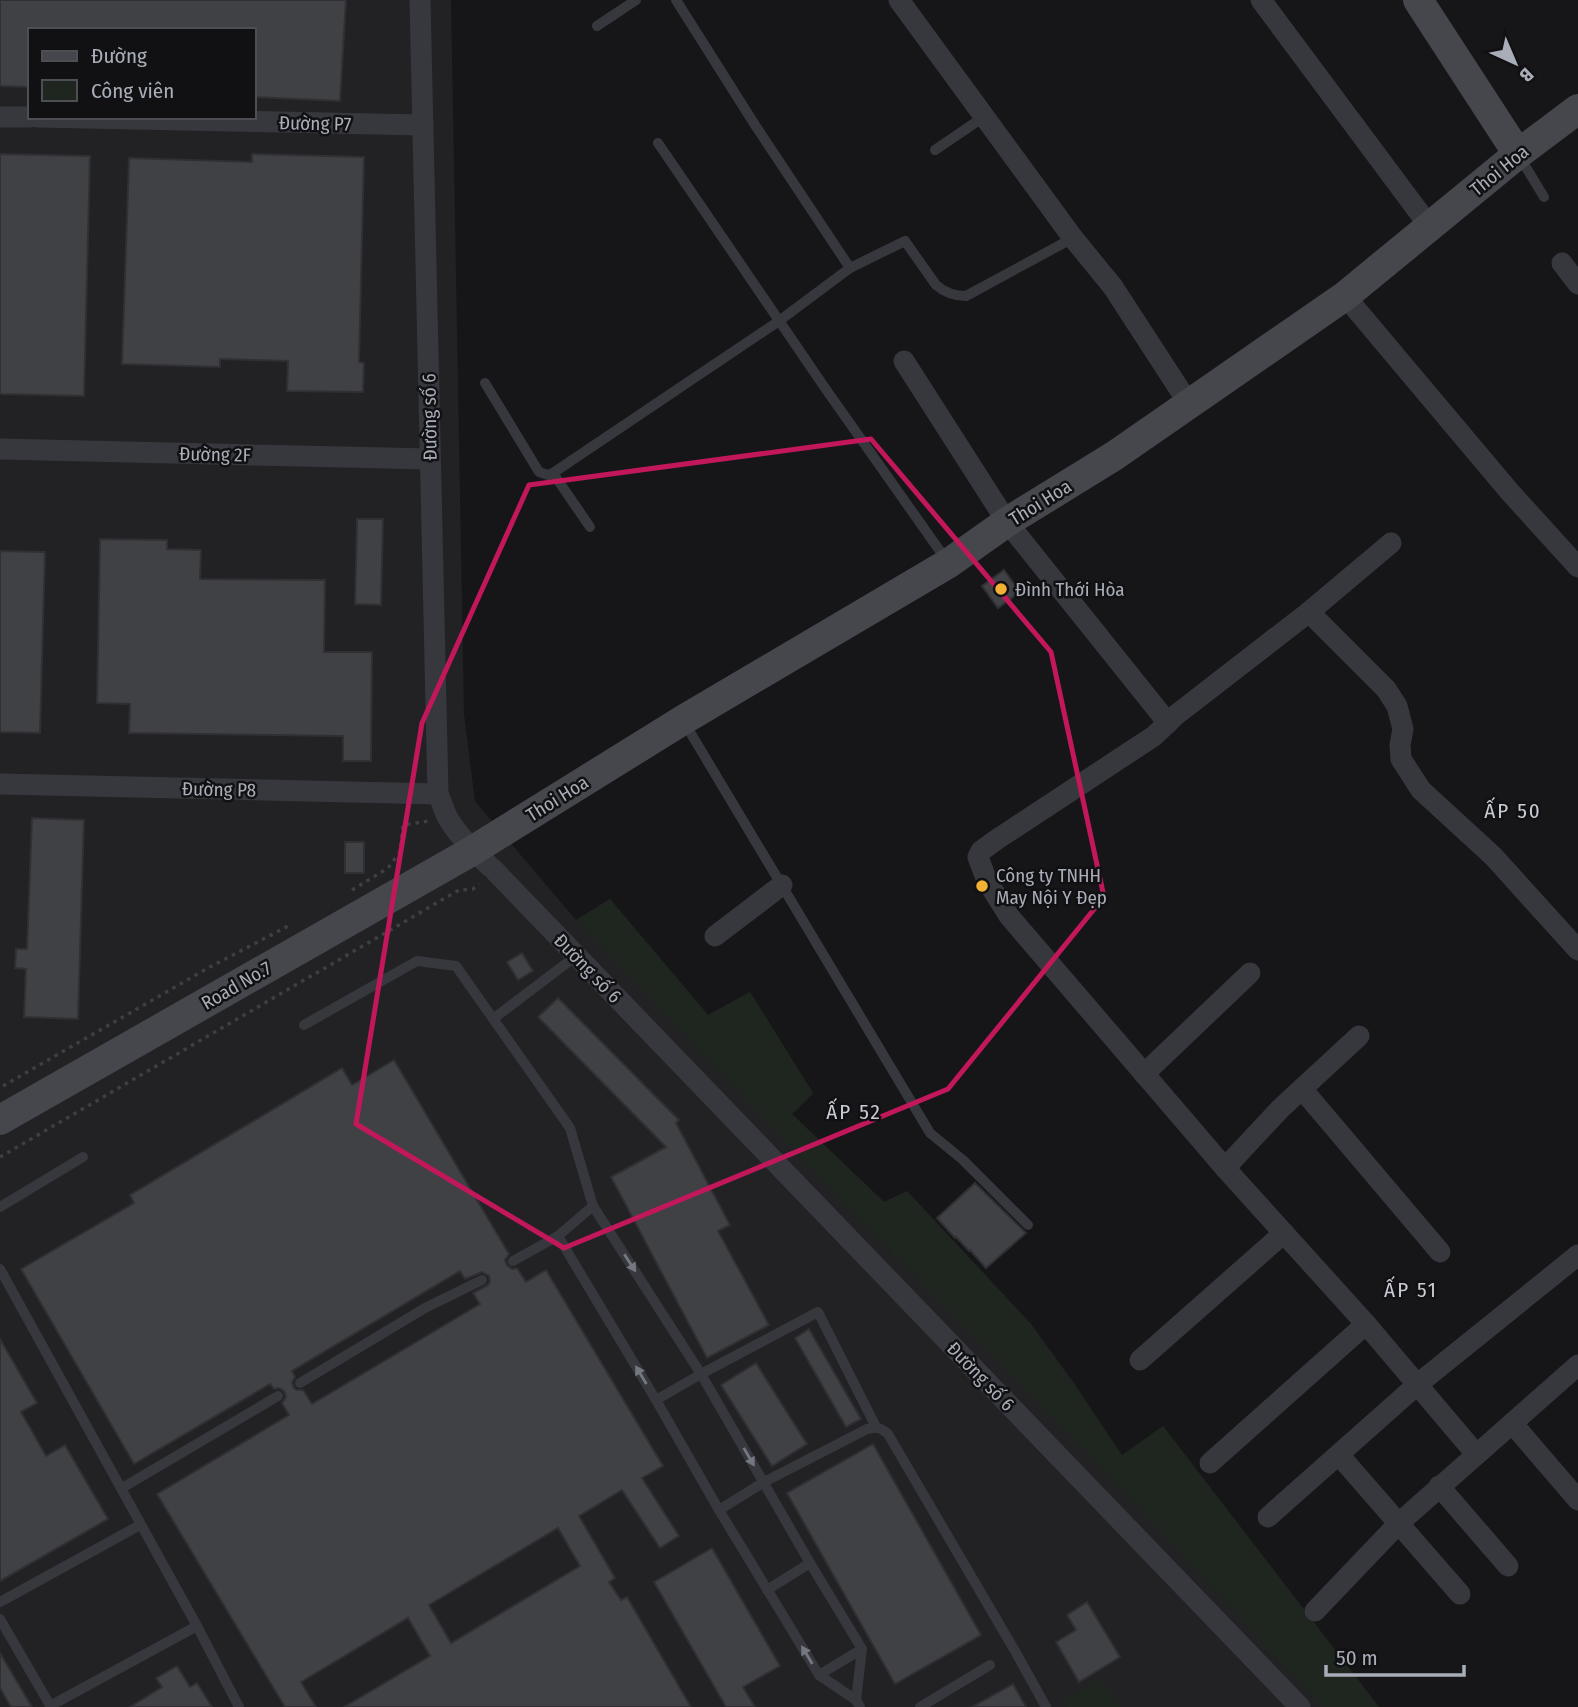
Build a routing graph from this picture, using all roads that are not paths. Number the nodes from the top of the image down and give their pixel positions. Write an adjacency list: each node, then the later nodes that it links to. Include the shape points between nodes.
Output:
1 (420, 0): 13 (street, Đường số 6)
2 (636, 0): 7 (lane)
3 (676, 0): 21 (lane)
4 (899, 0): 9 (street)
5 (1261, 0): 18 (street)
6 (1418, 0): 16 (street)
7 (597, 26)
8 (1578, 109): 16 (street, Thoi Hoa)
9 (985, 116): 15 (lane); 19 (street)
10 (0, 117): 11 (street)
11 (28, 117)
12 (134, 119): 13 (street, Đường P7)
13 (423, 125): 29 (street, Đường số 6)
14 (658, 143): 24 (lane)
15 (935, 150)
16 (1518, 154): 17 (lane); 18 (street, Thoi Hoa)
17 (1544, 197)
18 (1430, 227): 23 (street, Thoi Hoa)
19 (1073, 239): 21 (lane, via 963,296 936,285 905,241); 27 (street, via 1113,287)
20 (1562, 263): 22 (street)
21 (850, 268): 24 (lane)
22 (1578, 284)
23 (1345, 296): 27 (street, Thoi Hoa); 35 (street)
24 (779, 321): 30 (lane); 34 (lane)
25 (904, 361): 31 (street)
26 (485, 383): 30 (lane, via 539,472)
27 (1189, 404): 31 (street, Thoi Hoa)
28 (0, 449): 29 (street, Đường 2F)
29 (430, 458): 40 (street, Đường số 6)
30 (553, 473): 32 (lane)
31 (1007, 522): 34 (street, Thoi Hoa); 38 (street)
32 (590, 527)
33 (1391, 543): 36 (street)
34 (949, 563): 37 (street, Thoi Hoa)
35 (1578, 567)
36 (1309, 612): 38 (street); 44 (street, via 1386,689 1403,729 1401,759 1421,790 1493,856)
37 (683, 720): 41 (street, Thoi Hoa); 42 (lane)
38 (1168, 723): 50 (street, via 996,840 978,857 1009,916)
39 (0, 783): 40 (street, Đường P8)
40 (438, 794): 41 (street, Đường số 6, via 447,818)
41 (483, 861): 45 (street, Đường số 6); 52 (street, Road No.7)
42 (782, 885): 43 (street); 57 (lane, via 930,1133)
43 (715, 936)
44 (1578, 950)
45 (576, 956): 47 (lane); 102 (street, Đường số 6)
46 (1250, 973): 50 (street)
47 (493, 1019): 48 (lane, via 456,965 417,961); 55 (lane, via 570,1128)
48 (304, 1025)
49 (1359, 1035): 51 (street)
50 (1144, 1074): 54 (street)
51 (1302, 1089): 54 (street); 60 (street)
52 (0, 1120)
53 (83, 1157): 56 (lane)
54 (1225, 1168): 58 (street)
55 (593, 1206): 59 (lane); 68 (lane, one-way to 68)
56 (0, 1207)
57 (1028, 1225)
58 (1284, 1233): 65 (street); 66 (street)
59 (558, 1236): 62 (lane); 72 (lane, one-way to 59)
60 (1440, 1252)
61 (1578, 1255): 70 (street)
62 (513, 1261)
63 (0, 1269): 80 (lane)
64 (482, 1280): 69 (lane, via 425,1308)
65 (1366, 1324): 70 (street); 77 (street)
66 (1140, 1360)
67 (1578, 1365): 73 (street)
68 (701, 1374): 72 (lane); 74 (lane, via 818,1312); 78 (lane, one-way to 78)
69 (300, 1383)
70 (1418, 1384): 75 (street); 76 (street)
71 (278, 1396): 80 (lane)
72 (656, 1400): 82 (lane)
73 (1512, 1423): 75 (street); 81 (street)
74 (876, 1427): 78 (lane); 101 (lane, via 888,1434)
75 (1476, 1454): 79 (street)
76 (1339, 1455): 83 (street); 84 (street)
77 (1210, 1463)
78 (764, 1482): 82 (lane); 86 (lane)
79 (1439, 1486): 84 (street); 87 (street)
80 (122, 1488): 85 (lane)
81 (1578, 1500)
82 (719, 1510): 88 (lane)
83 (1268, 1517)
84 (1399, 1523): 89 (street); 91 (street)
85 (140, 1525): 90 (lane); 93 (lane)
86 (810, 1563): 88 (lane); 94 (lane)
87 (1508, 1566)
88 (767, 1590): 96 (lane, one-way to 88)
89 (1460, 1594)
90 (0, 1602)
91 (1315, 1611)
92 (0, 1619): 98 (lane)
93 (197, 1626): 98 (lane); 99 (lane)
94 (862, 1649): 96 (lane); 97 (lane)
95 (990, 1665): 100 (lane)
96 (819, 1675): 97 (lane)
97 (858, 1703)
98 (50, 1706)
99 (239, 1707)
100 (920, 1707)
101 (1046, 1707)
102 (1300, 1707)

